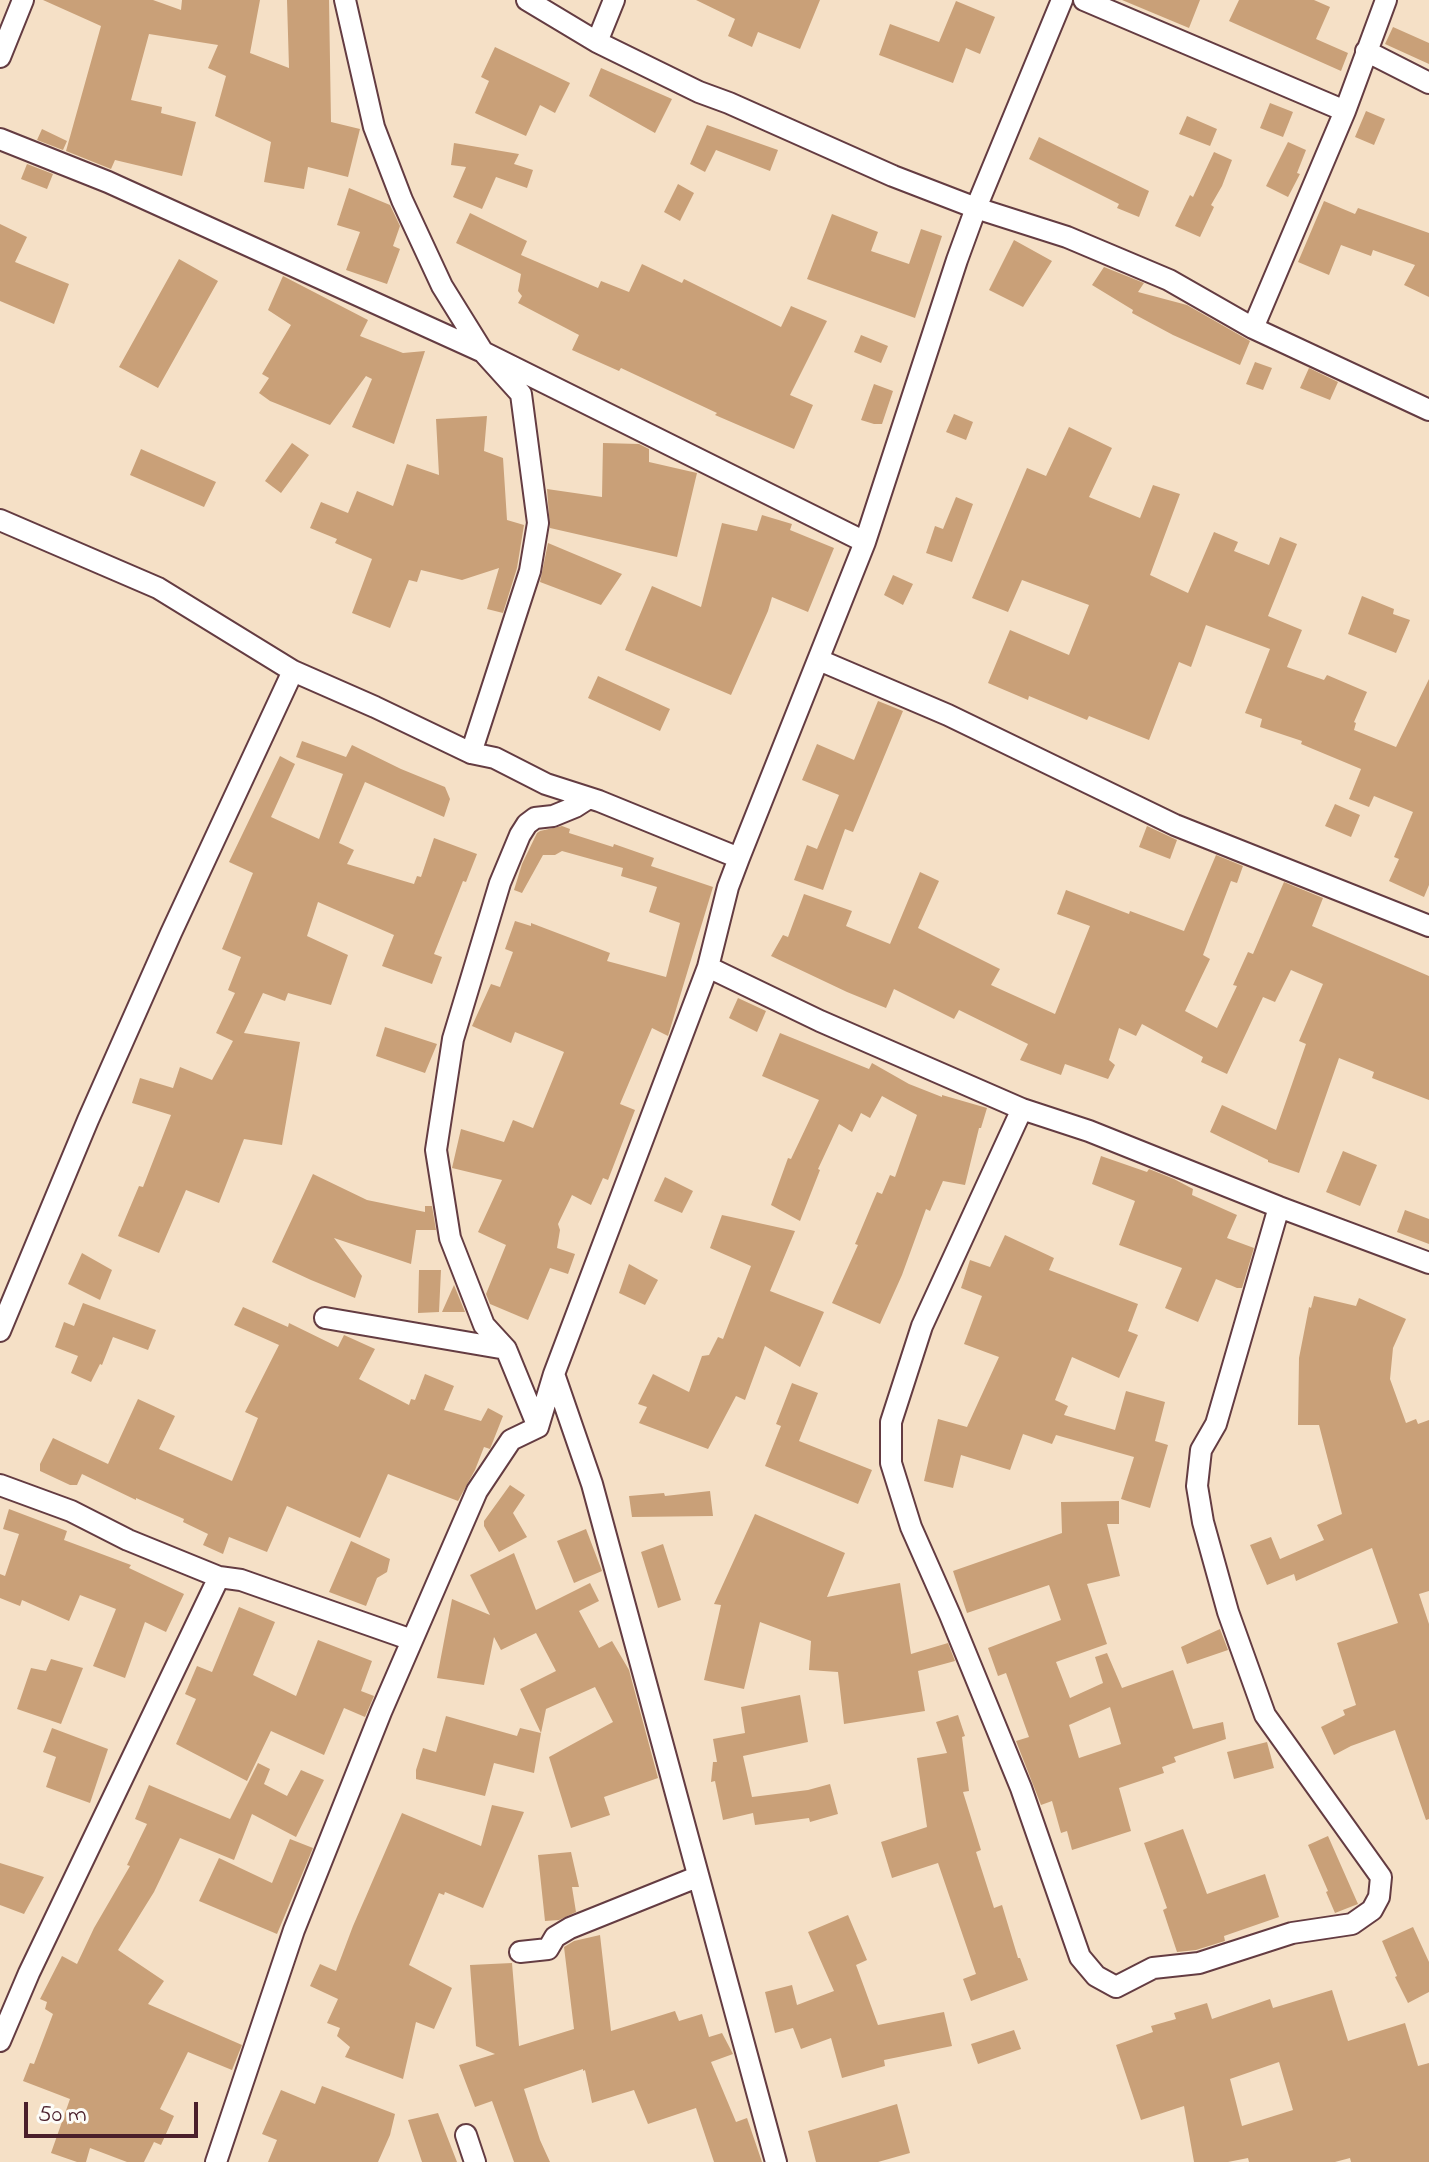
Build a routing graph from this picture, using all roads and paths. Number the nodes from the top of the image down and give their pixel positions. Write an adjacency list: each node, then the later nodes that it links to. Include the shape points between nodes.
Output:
1 (23, 0): 10 (street)
2 (345, 0): 16 (street, via 374,127 402,200 442,286)
3 (527, 0): 8 (street)
4 (614, 0): 8 (street)
5 (1062, 0): 14 (street)
6 (1084, 0): 12 (street)
7 (1386, 0): 9 (street)
8 (597, 42): 14 (street, via 699,92)
9 (1366, 51): 11 (street); 12 (street)
10 (0, 57)
11 (1429, 83)
12 (1345, 111): 15 (street)
13 (0, 139): 16 (street, via 108,182)
14 (976, 208): 15 (street, via 1067,237 1169,280); 19 (street)
15 (1253, 328): 17 (street)
16 (483, 352): 19 (street); 22 (street, via 521,394 538,523 530,571)
17 (1429, 410)
18 (0, 520): 21 (street, via 158,588)
19 (865, 542): 20 (street)
20 (819, 660): 24 (street); 25 (street, via 948,715 1175,825)
21 (293, 671): 22 (street); 31 (street, via 171,933)
22 (471, 753): 23 (street)
23 (589, 798): 24 (street); 32 (street, via 553,816 535,818 520,835 500,883 453,1039 436,1150 450,1238 484,1325)
24 (739, 858): 26 (street)
25 (1429, 926)
26 (708, 967): 27 (street); 33 (street)
27 (1022, 1109): 28 (street); 28 (street, via 922,1326 891,1422 891,1463 911,1527 1021,1788 1080,1957 1096,1976 1116,1987 1153,1968 1199,1963 1292,1933 1352,1924 1372,1910 1379,1897 1381,1877 1265,1715 1228,1612 1197,1486 1201,1450 1216,1424)
28 (1279, 1207): 29 (street)
29 (1429, 1263)
30 (325, 1318): 32 (street)
31 (0, 1331)
32 (506, 1349): 34 (street)
33 (554, 1374): 34 (street); 38 (street, via 592,1484)
34 (538, 1427): 37 (street, via 511,1440 477,1491)
35 (0, 1485): 36 (street)
36 (219, 1577): 37 (street); 40 (street)
37 (412, 1640): 42 (street, via 294,1930)
38 (697, 1877): 39 (street, via 570,1928 548,1949); 44 (street)
39 (520, 1952)
40 (0, 2041)
41 (466, 2135): 43 (street)
42 (216, 2162)
43 (475, 2162)
44 (776, 2162)

